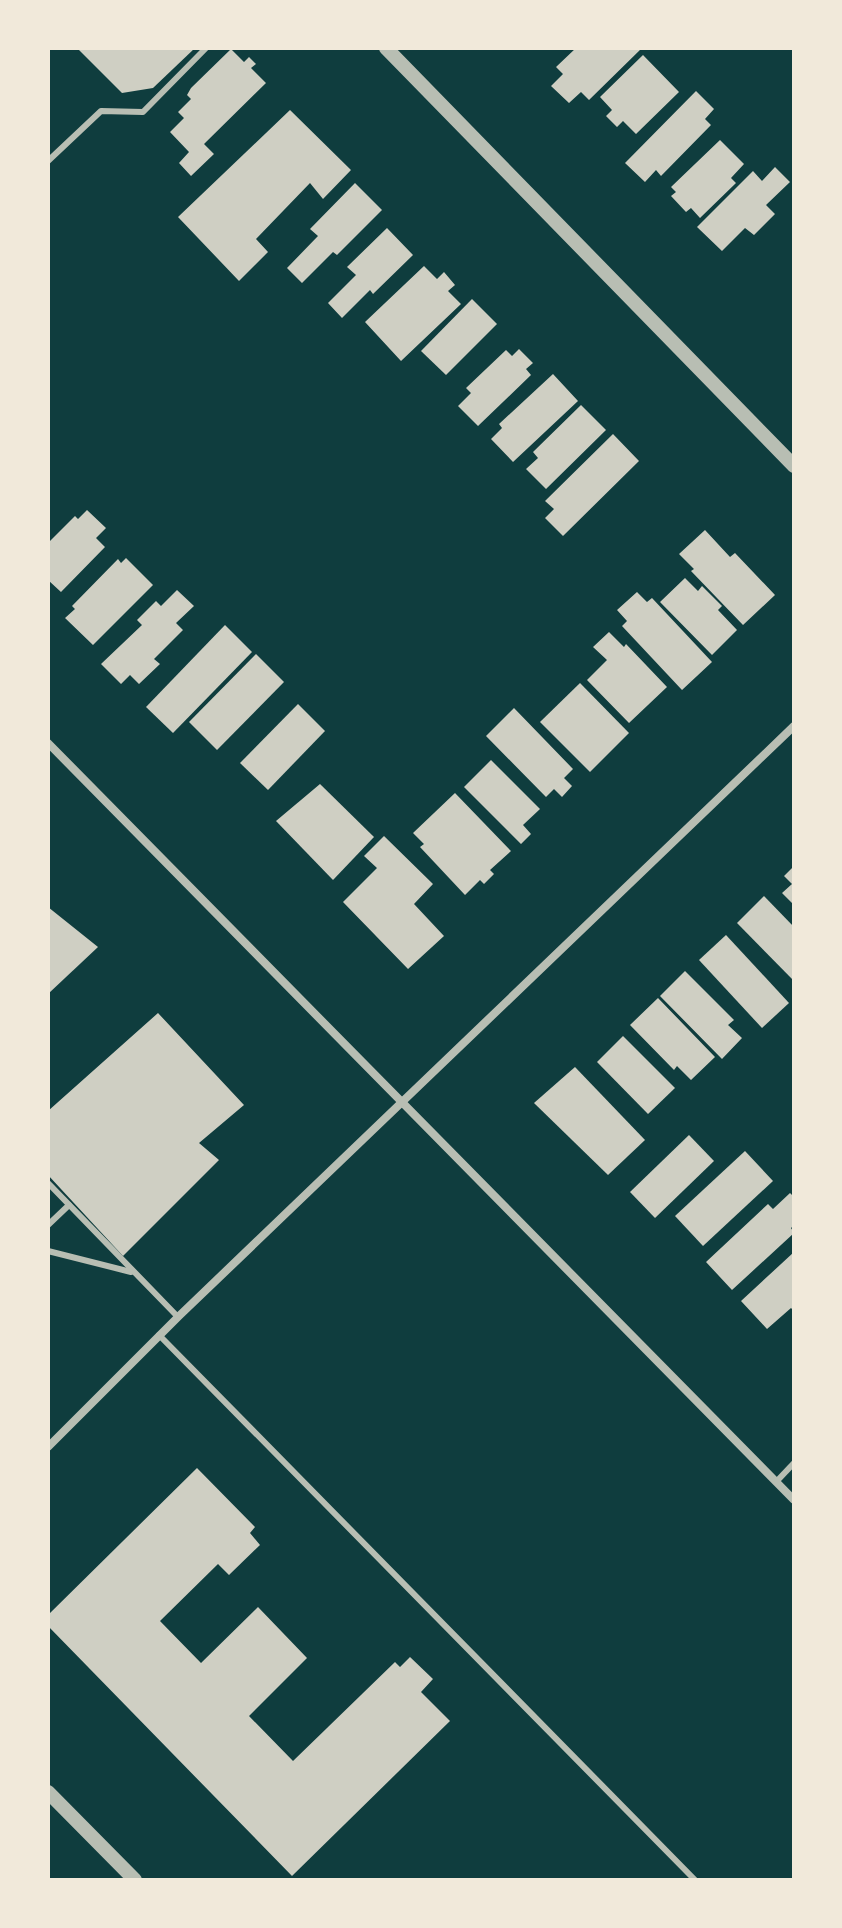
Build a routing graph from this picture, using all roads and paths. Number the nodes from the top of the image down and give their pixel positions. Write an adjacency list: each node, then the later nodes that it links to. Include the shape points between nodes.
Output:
1 (206, 48): 3 (lane, via 143,112 101,111)
2 (386, 48): 4 (street)
3 (48, 161)
4 (794, 466)
5 (794, 726): 7 (street)
6 (48, 743): 7 (street)
7 (402, 1102): 13 (street); 17 (street)
8 (48, 1183): 9 (lane)
9 (69, 1205): 10 (lane); 12 (lane)
10 (50, 1219)
11 (48, 1251): 12 (lane)
12 (135, 1273): 13 (lane)
13 (179, 1316): 14 (lane)
14 (159, 1335): 15 (street); 21 (lane)
15 (48, 1447)
16 (794, 1463): 17 (lane)
17 (776, 1482): 18 (street)
18 (794, 1500)
19 (48, 1792): 20 (street)
20 (135, 1880)
21 (695, 1880)

